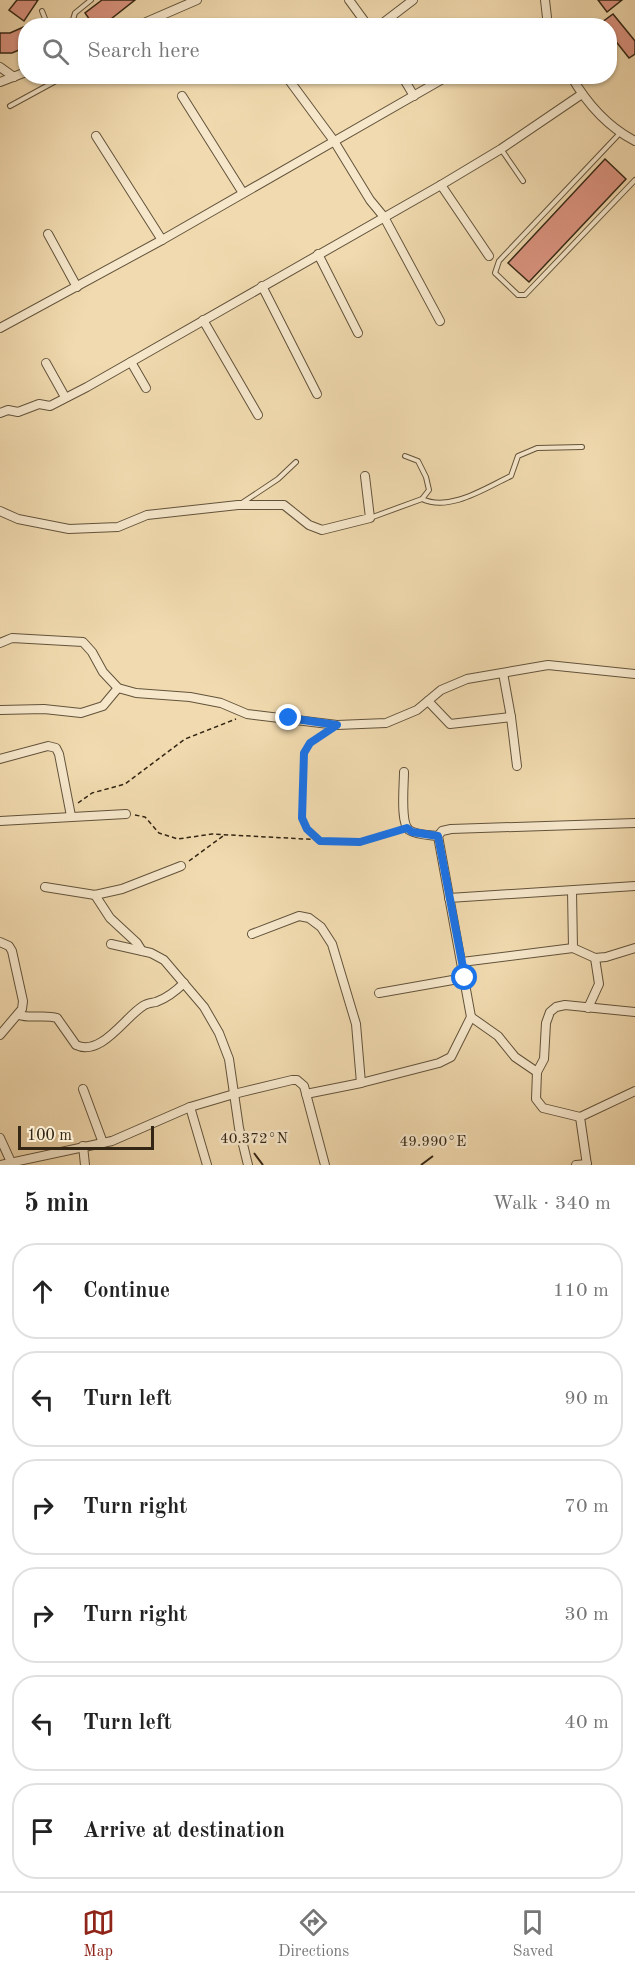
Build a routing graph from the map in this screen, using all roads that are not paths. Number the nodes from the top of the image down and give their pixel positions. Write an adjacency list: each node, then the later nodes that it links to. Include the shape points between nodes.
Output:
1 (91, 0): 8 (lane)
2 (197, 0): 9 (street)
3 (349, 0): 10 (street)
4 (413, 0): 11 (street)
5 (545, 0): 12 (street)
6 (42, 11): 7 (lane)
7 (45, 18)
8 (74, 18)
9 (155, 18)
10 (362, 18)
11 (389, 18)
12 (547, 18)
13 (0, 67): 15 (street)
14 (18, 75): 15 (street)
15 (14, 77): 16 (street)
16 (0, 82)
17 (50, 84): 25 (lane)
18 (292, 84): 28 (street)
19 (407, 84): 24 (street)
20 (434, 84): 24 (street)
21 (576, 84): 22 (street)
22 (582, 94): 26 (street); 30 (street)
23 (182, 96): 34 (street)
24 (414, 96): 28 (street)
25 (10, 106)
26 (621, 132): 29 (street); 31 (lane, via 499,261 495,273 518,295 525,295)
27 (96, 136): 37 (street)
28 (334, 141): 34 (street); 35 (street)
29 (635, 141)
30 (501, 148): 32 (lane); 33 (street)
31 (635, 180)
32 (523, 181)
33 (441, 185): 35 (street); 39 (street)
34 (243, 193): 37 (street)
35 (384, 217): 38 (street); 43 (street)
36 (48, 234): 41 (street)
37 (162, 240): 41 (street)
38 (318, 254): 40 (street); 45 (street)
39 (489, 256)
40 (262, 286): 42 (street); 49 (street)
41 (77, 287): 44 (street)
42 (203, 320): 46 (street); 52 (street)
43 (440, 321)
44 (0, 328)
45 (358, 333)
46 (131, 362): 48 (street); 50 (street)
47 (46, 363): 50 (street)
48 (146, 388)
49 (317, 394)
50 (65, 398): 51 (street, via 50,405)
51 (0, 413)
52 (258, 415)
53 (582, 447): 57 (lane, via 537,448 518,456 511,476 464,498 432,504)
54 (405, 456): 57 (lane, via 418,461 426,477 429,490)
55 (296, 462): 58 (lane)
56 (365, 476): 60 (street)
57 (422, 499): 60 (lane)
58 (238, 505): 59 (street, via 147,515 118,527 69,529 18,519); 60 (street, via 284,505 322,530)
59 (0, 511)
60 (370, 518)
61 (0, 643): 64 (street, via 12,638 83,642)
62 (503, 673): 63 (street, via 548,665); 65 (street, via 467,679 441,690); 67 (street)
63 (635, 674)
64 (118, 688): 65 (street, via 221,703 247,714 337,725 386,723); 66 (street, via 103,706 81,713)
65 (428, 701): 67 (street, via 450,724)
66 (0, 710)
67 (511, 717): 69 (street)
68 (0, 759): 72 (street, via 48,746 56,748)
69 (517, 766)
70 (404, 772): 75 (street, via 407,828)
71 (126, 814): 72 (street)
72 (71, 816): 73 (street)
73 (0, 821)
74 (635, 822): 75 (street, via 451,829)
75 (438, 836): 81 (street)
76 (181, 866): 80 (street)
77 (635, 886): 79 (street)
78 (45, 887): 80 (street)
79 (572, 891): 81 (street); 85 (street)
80 (95, 895): 87 (street, via 110,918)
81 (449, 898): 89 (street)
82 (252, 934): 99 (street, via 299,916 321,927 332,944 356,1024)
83 (0, 942): 95 (street, via 9,946 15,961 22,1001)
84 (111, 944): 87 (street)
85 (573, 948): 88 (street); 89 (street)
86 (635, 948): 88 (street)
87 (142, 951): 91 (street, via 164,960)
88 (595, 958): 93 (street, via 599,984)
89 (462, 962): 90 (street)
90 (465, 978): 92 (street); 96 (street)
91 (184, 983): 95 (street, via 172,994 143,1006 108,1038 81,1048 57,1018); 102 (street, via 219,1033 229,1059)
92 (379, 993)
93 (588, 1008): 94 (street); 98 (street, via 565,1005 550,1012 544,1059)
94 (635, 1012)
95 (19, 1015): 97 (street)
96 (471, 1017): 98 (street); 99 (street, via 451,1057)
97 (0, 1035)
98 (537, 1072): 105 (street, via 538,1105)
99 (361, 1083): 103 (street)
100 (83, 1089): 107 (street)
101 (635, 1091): 105 (street)
102 (234, 1094): 103 (street, via 292,1080 300,1082); 104 (street); 113 (street)
103 (306, 1094): 114 (street)
104 (190, 1107): 107 (street); 112 (street)
105 (580, 1117): 116 (street)
106 (0, 1138): 109 (street)
107 (102, 1143): 108 (street)
108 (83, 1146): 109 (street); 111 (street)
109 (11, 1162): 110 (street)
110 (0, 1165)
111 (85, 1165)
112 (207, 1165)
113 (248, 1165)
114 (325, 1165)
115 (576, 1165): 116 (street)
116 (587, 1165)

